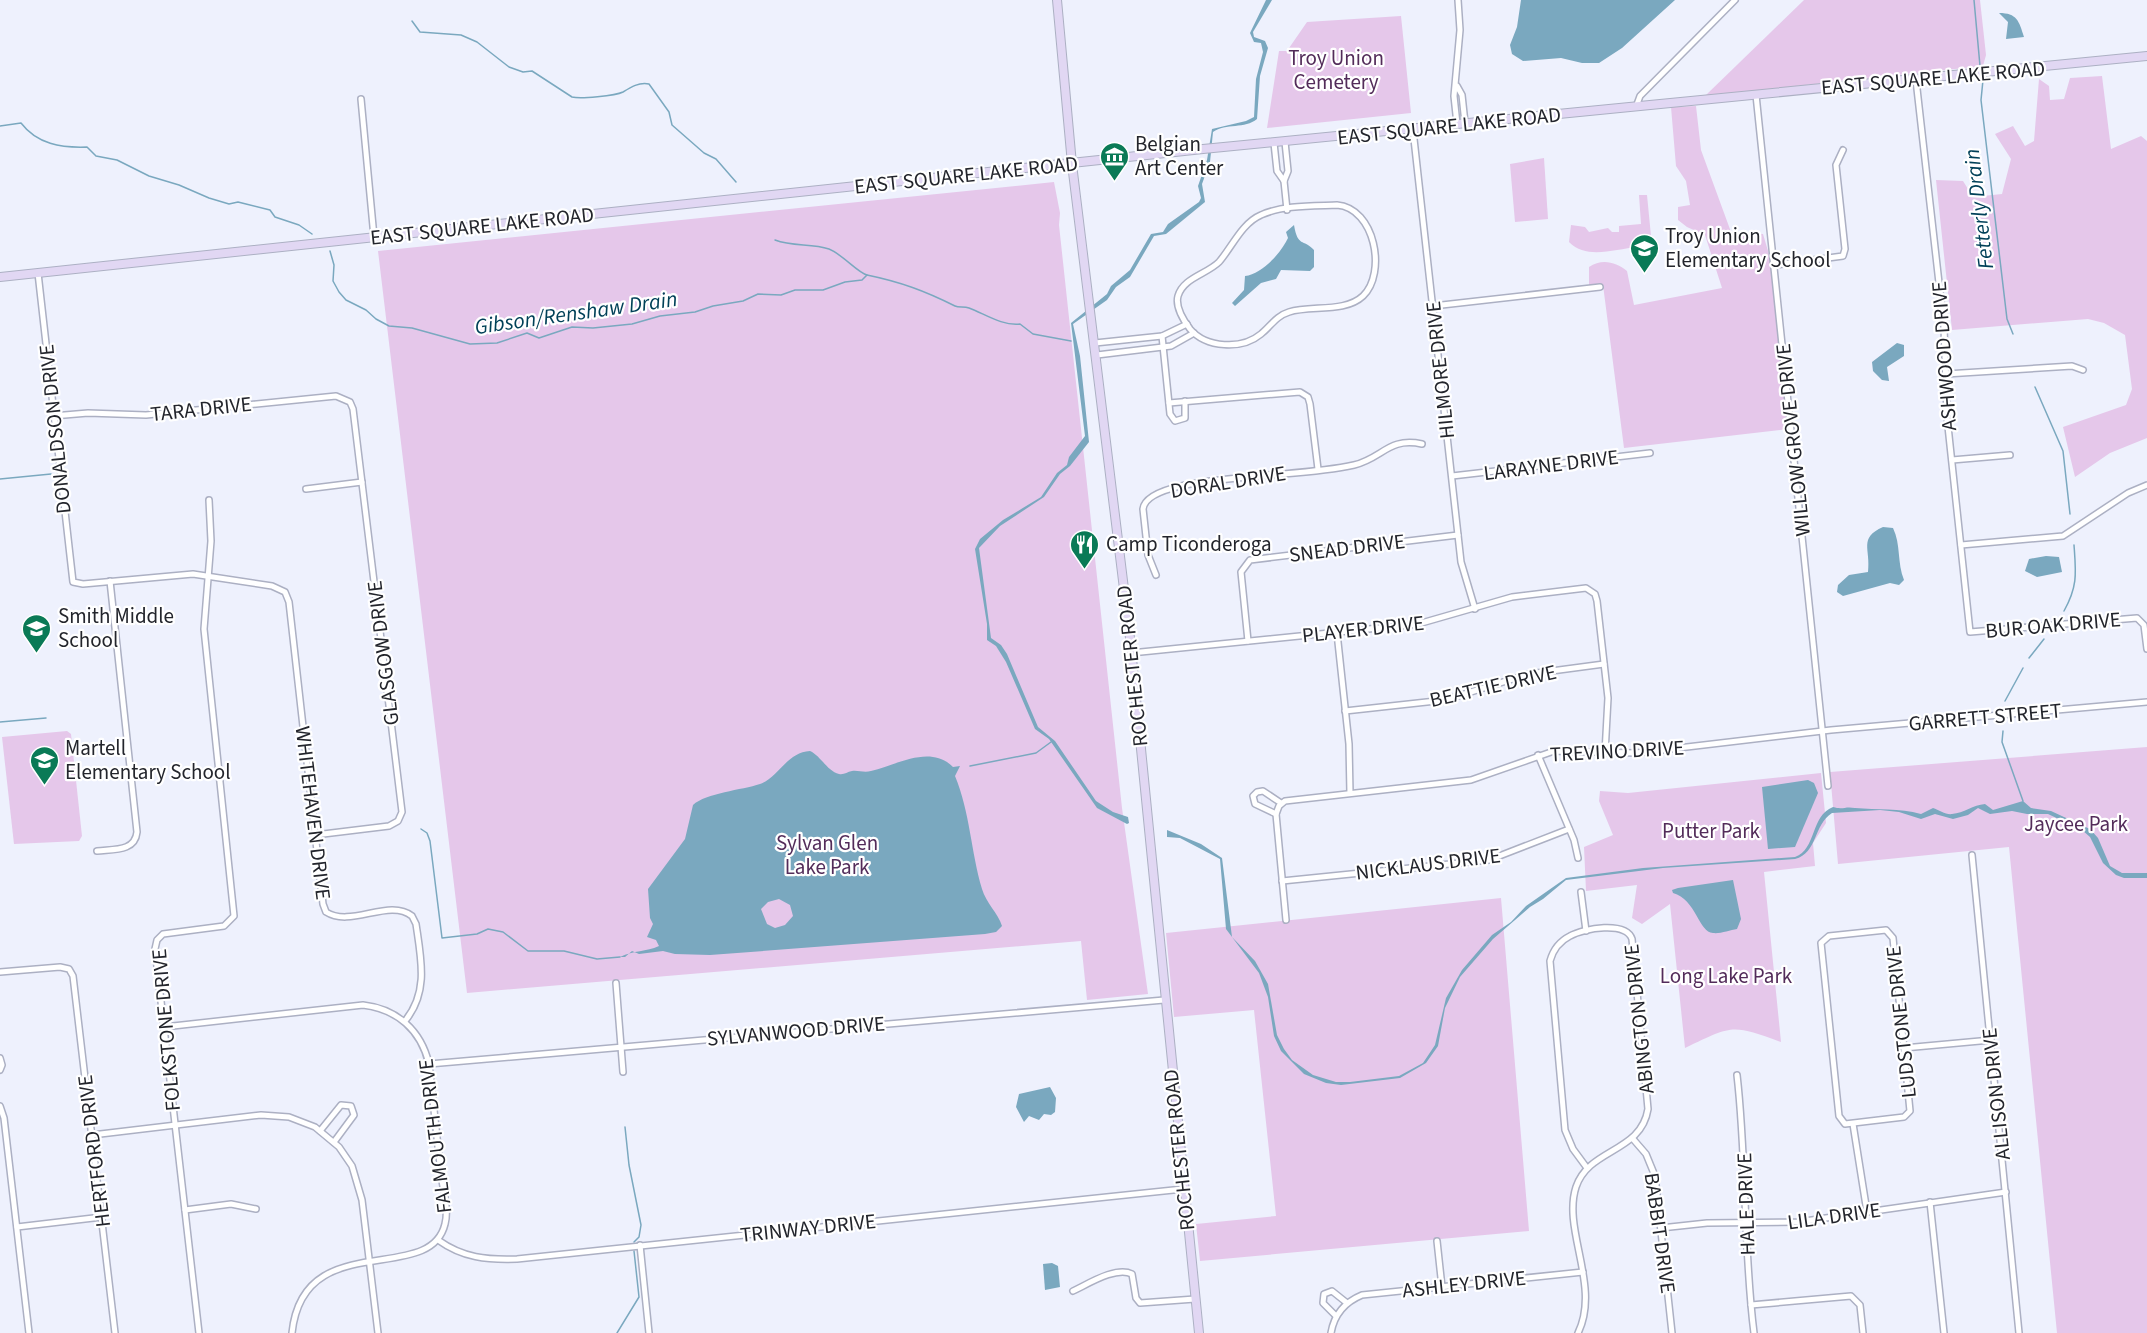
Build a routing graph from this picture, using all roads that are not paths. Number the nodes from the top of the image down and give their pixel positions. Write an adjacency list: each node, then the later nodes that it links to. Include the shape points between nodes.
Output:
1 (1057, 0): 14 (main road, ROCHESTER ROAD)
2 (1458, 0): 9 (street, via 1456,61 1457,86 1462,95)
3 (1735, 0): 8 (street, via 1640,96)
4 (2147, 56): 5 (main road, EAST SQUARE LAKE ROAD)
5 (1917, 80): 6 (main road, EAST SQUARE LAKE ROAD); 30 (street, ASHWOOD DRIVE)
6 (1756, 95): 8 (main road, EAST SQUARE LAKE ROAD); 18 (street, WILLOW GROVE DRIVE)
7 (361, 99): 17 (street)
8 (1636, 106): 9 (main road, EAST SQUARE LAKE ROAD)
9 (1461, 124): 10 (main road, EAST SQUARE LAKE ROAD)
10 (1413, 130): 11 (main road, EAST SQUARE LAKE ROAD); 22 (street, HILMORE DRIVE)
11 (1285, 142): 12 (main road, EAST SQUARE LAKE ROAD); 15 (street, via 1288,171)
12 (1274, 143): 14 (main road, EAST SQUARE LAKE ROAD); 15 (street, via 1277,171)
13 (1843, 150): 18 (street, via 1836,165 1843,256)
14 (1072, 164): 17 (main road, EAST SQUARE LAKE ROAD); 26 (main road, ROCHESTER ROAD)
15 (1284, 181): 16 (street)
16 (1287, 210): 23 (street, via 1252,220 1218,262 1183,286 1178,300); 24 (street, via 1337,205 1361,214 1372,237 1375,273 1370,288 1350,304 1286,312 1248,341 1217,344)
17 (374, 237): 19 (main road, EAST SQUARE LAKE ROAD)
18 (1774, 265): 59 (street, WILLOW GROVE DRIVE)
19 (38, 273): 20 (main road, EAST SQUARE LAKE ROAD); 34 (street, DONALDSON DRIVE)
20 (0, 277)
21 (1599, 287): 22 (street)
22 (1433, 306): 40 (street, HILMORE DRIVE)
23 (1187, 324): 24 (street); 25 (street)
24 (1194, 333): 27 (street)
25 (1162, 336): 26 (street); 27 (street)
26 (1095, 343): 28 (main road, ROCHESTER ROAD)
27 (1164, 347): 28 (street); 33 (street)
28 (1097, 355): 55 (main road, ROCHESTER ROAD)
29 (2083, 370): 30 (street, via 2072,366)
30 (1946, 374): 38 (street, ASHWOOD DRIVE)
31 (348, 399): 34 (street, TARA DRIVE, via 336,396 146,415); 41 (street, GLASGOW DRIVE, via 353,409)
32 (1185, 401): 33 (street); 33 (street, via 1185,418 1174,421); 39 (street, via 1300,392 1309,400)
33 (1169, 403)
34 (54, 416): 49 (street, DONALDSON DRIVE, via 72,577 75,583)
35 (1422, 444): 39 (street, via 1402,441 1362,462)
36 (1650, 453): 40 (street, LARAYNE DRIVE)
37 (2010, 455): 38 (street)
38 (1952, 460): 46 (street, ASHWOOD DRIVE)
39 (1318, 469): 47 (street, DORAL DRIVE, via 1186,485 1147,499 1143,505 1148,555)
40 (1452, 476): 45 (street, HILMORE DRIVE)
41 (362, 482): 43 (street); 67 (street, GLASGOW DRIVE, via 402,812 398,821 389,826)
42 (2147, 485): 46 (street, via 2128,493 2063,536)
43 (306, 489)
44 (209, 500): 48 (street, FOLKSTONE DRIVE)
45 (1458, 535): 50 (street, HILMORE DRIVE, via 1462,567); 53 (street, SNEAD DRIVE, via 1250,560 1241,572)
46 (1961, 544): 51 (street, ASHWOOD DRIVE)
47 (1156, 575)
48 (207, 576): 49 (street, via 185,574); 67 (street, WHITEHAVEN DRIVE, via 281,589 289,602); 79 (street, FOLKSTONE DRIVE, via 204,629 234,916 224,927 166,933 157,940 154,949)
49 (110, 581): 68 (street, via 137,831 134,842 128,846)
50 (1475, 609): 52 (street, PLAYER DRIVE, via 1430,622); 56 (street, PLAYER DRIVE, via 1520,596 1583,588 1591,591 1597,601)
51 (1970, 632): 54 (street, BUR OAK DRIVE, via 2137,618 2144,625)
52 (1337, 633): 53 (street, PLAYER DRIVE); 58 (street)
53 (1248, 641): 55 (street, PLAYER DRIVE)
54 (2147, 649)
55 (1131, 653): 77 (main road, ROCHESTER ROAD)
56 (1604, 664): 58 (street, BEATTIE DRIVE, via 1529,674 1445,700); 60 (street, via 1609,705)
57 (2147, 702): 59 (street, GARRETT STREET)
58 (1345, 711): 63 (street)
59 (1822, 732): 60 (street, TREVINO DRIVE); 62 (street, WILLOW GROVE DRIVE)
60 (1605, 753): 61 (street, TREVINO DRIVE, via 1564,750)
61 (1538, 755): 63 (street, TREVINO DRIVE, via 1471,780); 66 (street)
62 (1828, 786)
63 (1350, 793): 64 (street, TREVINO DRIVE)
64 (1281, 803): 65 (street); 65 (street, via 1263,791 1253,796 1255,804)
65 (1276, 812): 71 (street)
66 (1569, 829): 70 (street); 71 (street, NICKLAUS DRIVE, via 1489,860)
67 (315, 835): 78 (street, WHITEHAVEN DRIVE, via 326,912 337,916 403,911 414,918 422,985 418,1002)
68 (97, 851)
69 (1972, 855): 80 (street, ALLISON DRIVE)
70 (1578, 858)
71 (1282, 881): 73 (street)
72 (1581, 892): 74 (street)
73 (1286, 920)
74 (1586, 932): 93 (street, ABINGTON DRIVE, via 1621,928 1632,939 1648,1100 1646,1118); 96 (street, via 1572,935 1560,944 1551,957 1549,971 1565,1130)
75 (0, 972): 92 (street, HERTFORD DRIVE, via 60,966 69,969 74,981)
76 (615, 982): 81 (street)
77 (1164, 1000): 81 (street, SYLVANWOOD DRIVE); 97 (main road, ROCHESTER ROAD)
78 (405, 1021): 79 (street, FALMOUTH DRIVE, via 387,1010 356,1005); 84 (street, FALMOUTH DRIVE, via 421,1042)
79 (164, 1027): 90 (street, FOLKSTONE DRIVE)
80 (1991, 1040): 82 (street); 98 (street, ALLISON DRIVE)
81 (621, 1047): 84 (street, SYLVANWOOD DRIVE); 86 (street)
82 (1904, 1048): 89 (street, LUDSTONE DRIVE, via 1909,1113); 89 (street, LUDSTONE DRIVE, via 1893,938 1889,932 1823,939 1839,1116 1842,1122)
83 (0, 1058): 85 (street)
84 (429, 1064): 107 (street, FALMOUTH DRIVE, via 446,1214)
85 (0, 1070)
86 (623, 1072)
87 (1737, 1075): 104 (street, HALE DRIVE)
88 (0, 1106): 95 (street)
89 (1853, 1124): 102 (street)
90 (175, 1125): 91 (street, via 271,1115 298,1120); 92 (street); 101 (street, FOLKSTONE DRIVE)
91 (320, 1131): 94 (street); 94 (street, via 341,1105 351,1106 354,1115)
92 (92, 1135): 103 (street, HERTFORD DRIVE)
93 (1634, 1139): 96 (street); 106 (street, BABBIT DRIVE, via 1654,1170)
94 (333, 1142): 110 (street, via 348,1159 359,1183)
95 (3, 1145): 105 (street)
96 (1587, 1168): 111 (street, via 1574,1199)
97 (1183, 1189): 109 (street, TRINWAY DRIVE); 114 (main road, ROCHESTER ROAD)
98 (2006, 1192): 99 (street, LILA DRIVE); 131 (street, ALLISON DRIVE)
99 (1930, 1202): 102 (street, LILA DRIVE); 130 (street)
100 (255, 1209): 101 (street, via 231,1204)
101 (185, 1210): 120 (street, FOLKSTONE DRIVE)
102 (1867, 1212): 104 (street, LILA DRIVE, via 1798,1222)
103 (102, 1217): 105 (street); 119 (street, HERTFORD DRIVE)
104 (1746, 1224): 106 (street, LILA DRIVE); 116 (street, HALE DRIVE)
105 (17, 1227): 118 (street)
106 (1661, 1228): 127 (street, BABBIT DRIVE)
107 (438, 1240): 109 (street, TRINWAY DRIVE, via 461,1254 489,1260); 110 (street, FALMOUTH DRIVE, via 418,1254)
108 (1437, 1241): 112 (street)
109 (640, 1245): 123 (street)
110 (369, 1260): 121 (street, FALMOUTH DRIVE, via 336,1269 316,1283 298,1309); 122 (street)
111 (1583, 1272): 112 (street, ASHLEY DRIVE); 126 (street, via 1586,1308)
112 (1442, 1287): 115 (street, ASHLEY DRIVE, via 1368,1294)
113 (1073, 1291): 114 (street, via 1126,1272 1132,1274 1140,1303)
114 (1195, 1299): 124 (main road, ROCHESTER ROAD)
115 (1347, 1303): 117 (street); 117 (street, via 1332,1291 1324,1294 1323,1303)
116 (1751, 1305): 128 (street, HALE DRIVE); 129 (street, via 1851,1296 1860,1305)
117 (1336, 1316): 125 (street)
118 (29, 1333)
119 (116, 1333)
120 (199, 1333)
121 (292, 1333)
122 (378, 1333)
123 (649, 1333)
124 (1199, 1333)
125 (1331, 1333)
126 (1579, 1333)
127 (1672, 1333)
128 (1754, 1333)
129 (1863, 1333)
130 (1944, 1333)
131 (2019, 1333)

